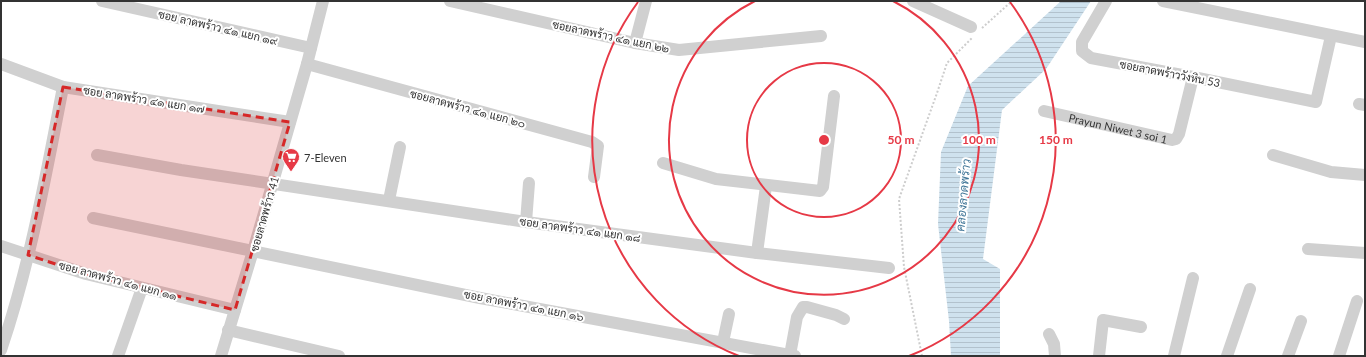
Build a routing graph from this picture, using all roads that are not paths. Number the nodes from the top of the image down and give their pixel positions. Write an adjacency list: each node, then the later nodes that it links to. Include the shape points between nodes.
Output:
1 (102, 1): 13 (street, ซอย ลาดพร้าว ๔๑ แยก ๑๙)
2 (323, 1): 13 (street, ซอยลาดพร้าว 41)
3 (450, 1): 12 (street, ซอยลาดพร้าว ๔๑ แยก ๒๒)
4 (646, 1): 12 (street)
5 (913, 1): 8 (street)
6 (1106, 1): 16 (street, ซอยลาดพร้าววังหิน 53, via 1082,42 1084,54 1091,58)
7 (1163, 1): 10 (street)
8 (976, 30)
9 (821, 36): 12 (street, ซอยลาดพร้าว ๔๑ แยก ๒๒, via 679,50)
10 (1331, 36): 11 (street); 16 (street, ซอยลาดพร้าววังหิน 53, via 1316,102)
11 (1365, 42)
12 (635, 43)
13 (311, 48): 15 (street, ซอยลาดพร้าว 41)
14 (1, 64): 17 (street, ซอย ลาดพร้าว ๔๑ แยก ๑๗)
15 (307, 64): 20 (street, ซอยลาดพร้าว 41); 26 (street, ซอยลาดพร้าว ๔๑ แยก ๒๐, via 592,142 598,146)
16 (1193, 77): 19 (street, Prayun Niwet 3 soi 1, via 1179,134 1172,140)
17 (63, 87): 20 (street, ซอย ลาดพร้าว ๔๑ แยก ๑๗); 38 (street)
18 (834, 96): 29 (street, via 822,190 818,192)
19 (1044, 112)
20 (290, 122): 28 (street, ซอยลาดพร้าว 41)
21 (400, 147): 30 (street)
22 (97, 155): 28 (street, ซอย ลาดพร้าว ๔๑ แยก ๑๘)
23 (1273, 155): 25 (street, via 1331,172)
24 (663, 163): 29 (street, via 716,179)
25 (1365, 174)
26 (594, 177)
27 (529, 183): 32 (street)
28 (272, 184): 30 (street, ซอย ลาดพร้าว ๔๑ แยก ๑๘); 35 (street, ซอยลาดพร้าว 41)
29 (766, 186): 37 (street)
30 (389, 200): 32 (street, ซอย ลาดพร้าว ๔๑ แยก ๑๘)
31 (93, 218): 35 (street, ซอย ลาดพร้าว ๔๑ แยก ๑๖)
32 (526, 222): 37 (street, ซอย ลาดพร้าว ๔๑ แยก ๑๘)
33 (1, 246): 38 (street, ซอย ลาดพร้าว ๔๑ แยก ๑๑)
34 (1308, 249): 36 (street)
35 (253, 251): 44 (street, ซอยลาดพร้าว 41); 51 (street, ซอย ลาดพร้าว ๔๑ แยก ๑๖, via 480,298)
36 (1365, 253)
37 (757, 254): 39 (street, ซอย ลาดพร้าว ๔๑ แยก ๑๘)
38 (28, 255): 41 (street, ซอย ลาดพร้าว ๔๑ แยก ๑๑, via 86,274); 52 (street)
39 (889, 268)
40 (1193, 278): 59 (street)
41 (142, 288): 44 (street, ซอย ลาดพร้าว ๔๑ แยก ๑๑); 54 (street)
42 (1250, 289): 60 (street)
43 (1357, 301): 62 (street)
44 (235, 310): 49 (street, ซอยลาดพร้าว 41)
45 (729, 314): 51 (street)
46 (844, 319): 53 (street, via 804,307 798,317)
47 (1301, 321): 61 (street)
48 (1141, 327): 58 (street, via 1103,320)
49 (228, 330): 55 (street, ซอยลาดพร้าว 41); 56 (street)
50 (1049, 334): 57 (street, via 1054,344)
51 (723, 342): 53 (street, ซอย ลาดพร้าว ๔๑ แยก ๑๖)
52 (1, 350)
53 (792, 355)
54 (118, 356)
55 (221, 356)
56 (339, 356)
57 (1055, 356)
58 (1099, 356)
59 (1174, 356)
60 (1227, 356)
61 (1288, 356)
62 (1339, 356)

